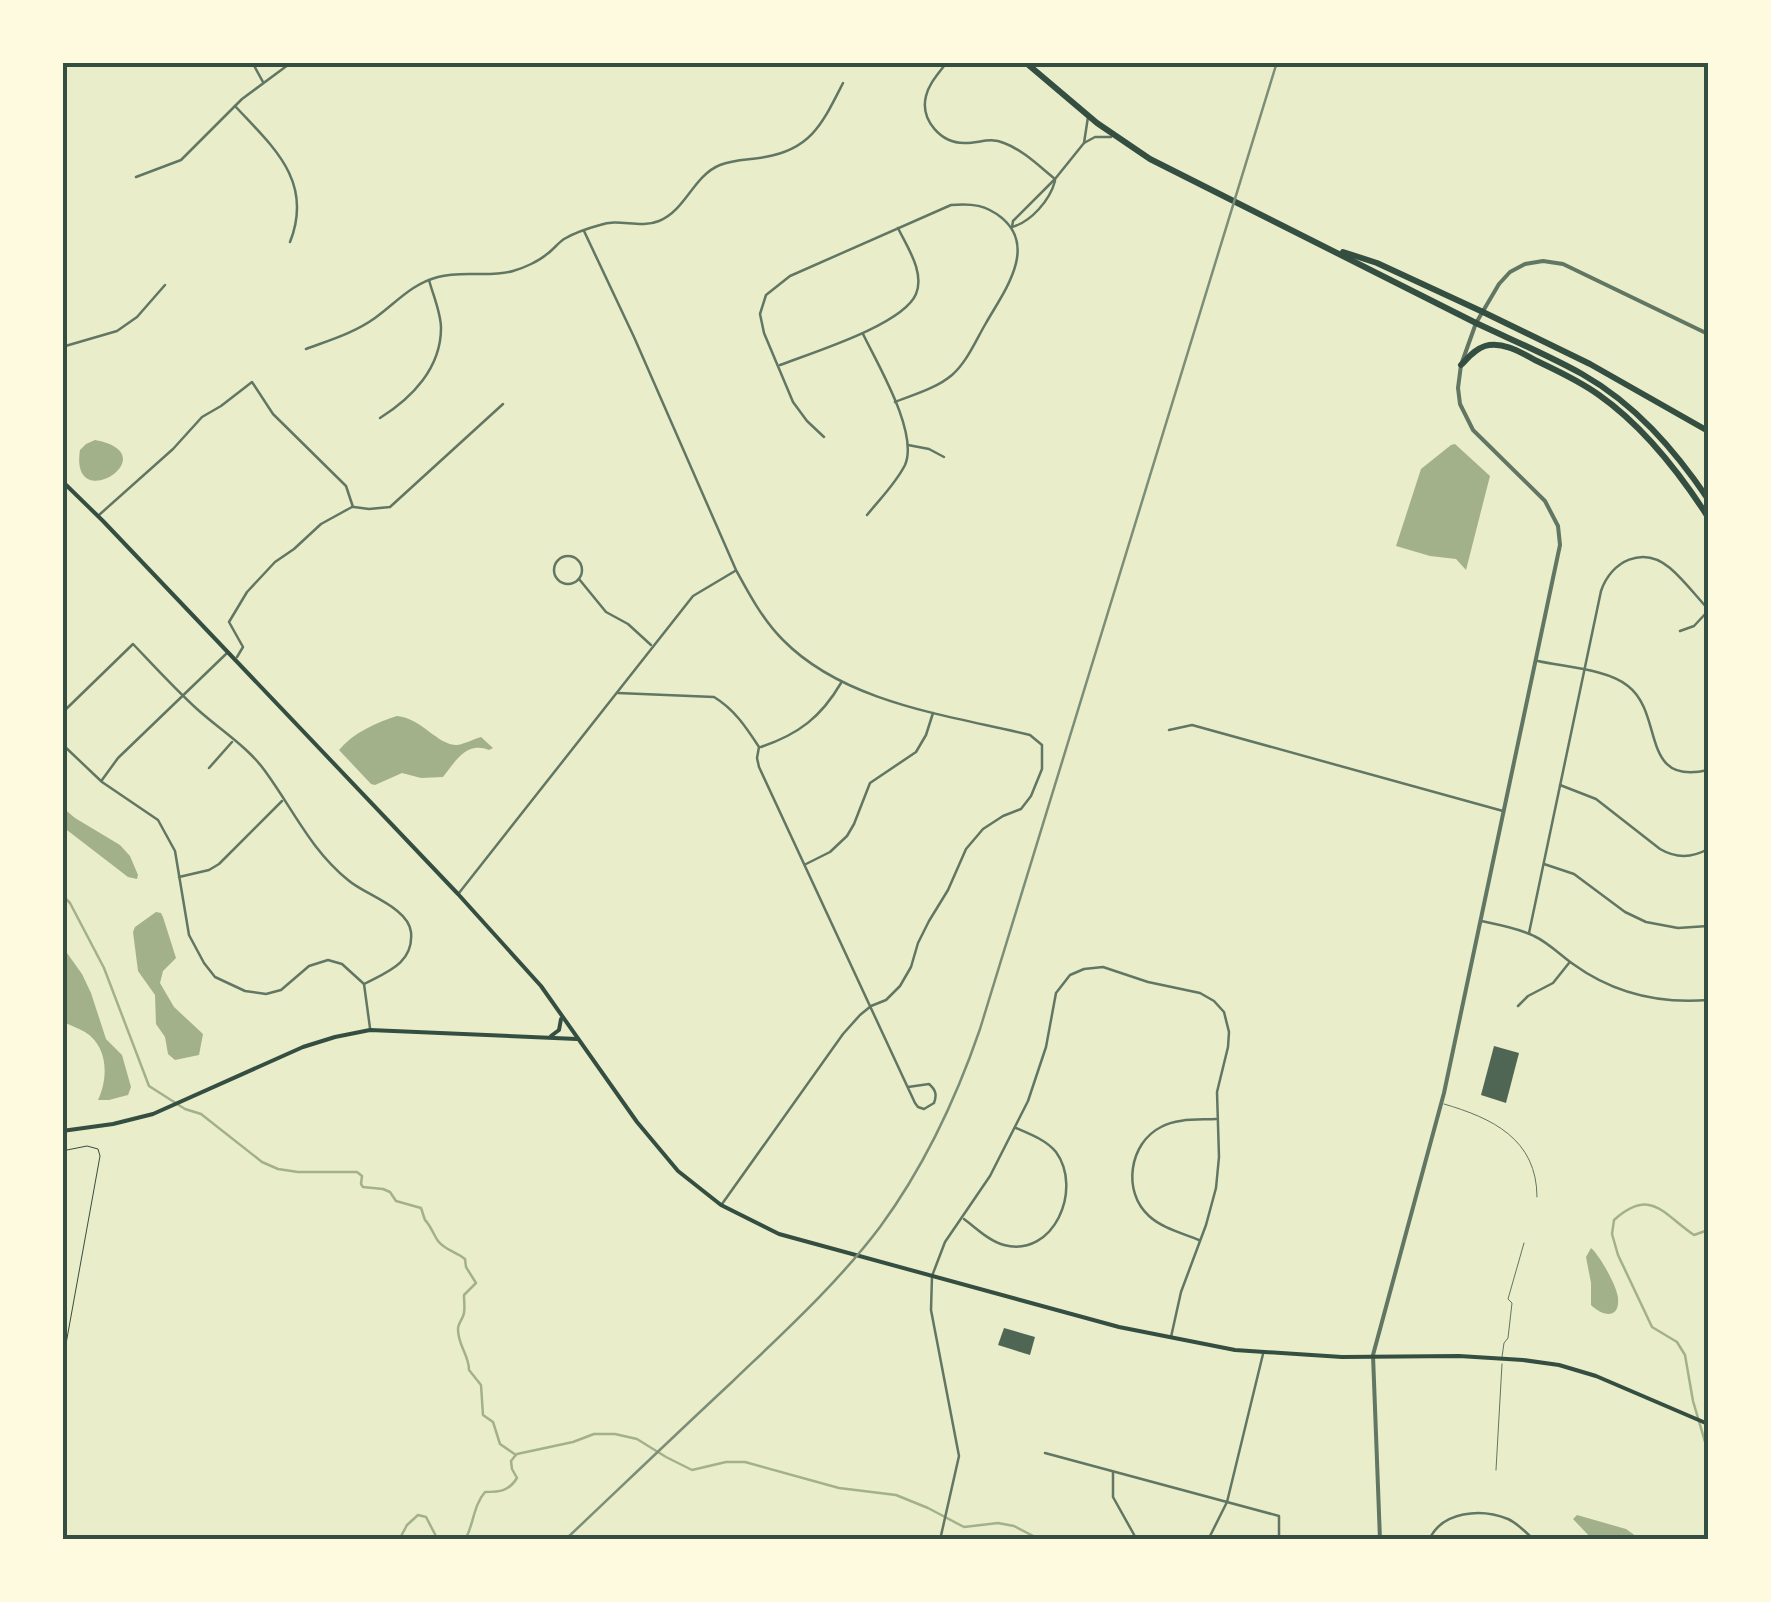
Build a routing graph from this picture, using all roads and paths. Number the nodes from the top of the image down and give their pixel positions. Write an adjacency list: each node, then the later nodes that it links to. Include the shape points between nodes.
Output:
1 (252, 62): 5 (street)
2 (292, 62): 5 (street)
3 (946, 62): 12 (street, via 926,94 927,117 936,131 958,142 1007,144)
4 (1025, 62): 8 (highway)
5 (263, 82): 7 (street)
6 (843, 83): 15 (street, via 819,128 800,146 718,166 656,222 604,223)
7 (235, 106): 11 (street, via 182,160); 16 (street, via 294,179 297,214)
8 (1088, 115): 9 (highway); 10 (street)
9 (1118, 138): 10 (street); 17 (highway)
10 (1084, 143): 12 (street)
11 (136, 176)
12 (1056, 180): 13 (street); 13 (street, via 1038,209)
13 (1012, 227): 14 (street, via 987,207 951,204); 28 (street, via 1015,268 962,365 943,382)
14 (898, 228): 22 (street, via 917,268 916,294 898,314); 27 (street, via 790,276 766,295 760,314)
15 (584, 231): 18 (street, via 515,271); 41 (street)
16 (290, 242)
17 (1332, 249): 20 (highway); 21 (highway)
18 (429, 280): 25 (street, via 353,332); 30 (street, via 441,326 431,368)
19 (165, 286): 24 (street, via 117,331)
20 (1483, 312): 21 (street); 23 (street, via 1510,272 1543,261); 31 (highway)
21 (1476, 324): 26 (street); 36 (highway, via 1608,390 1674,450)
22 (863, 333): 27 (street); 28 (street)
23 (1708, 334)
24 (62, 347)
25 (306, 349)
26 (1461, 365): 40 (highway, via 1482,346 1512,348 1600,395 1667,460); 48 (street, via 1458,395 1469,423 1539,492 1558,526 1560,545)
27 (778, 366): 32 (street, via 792,402)
28 (895, 402): 33 (street)
29 (503, 404): 37 (street, via 390,506)
30 (380, 418)
31 (1708, 431)
32 (824, 437)
33 (908, 445): 34 (street); 38 (street, via 906,462)
34 (944, 456)
35 (62, 480): 39 (main road)
36 (1708, 499)
37 (353, 506): 39 (street, via 346,486 273,414 252,382 202,418); 47 (street, via 275,562 247,592 228,622 243,646)
38 (868, 515)
39 (98, 516): 46 (main road)
40 (1708, 517)
41 (736, 570): 45 (street, via 693,596); 50 (street, via 782,640)
42 (578, 579): 42 (street, via 576,560 563,557 555,564 562,583); 45 (street, via 606,612)
43 (1708, 610): 44 (street); 49 (street, via 1668,566 1652,558 1619,564 1601,592)
44 (1680, 630)
45 (652, 646): 51 (street)
46 (228, 652): 47 (main road); 52 (street)
47 (235, 660): 69 (main road)
48 (1536, 661): 49 (street); 64 (street)
49 (1584, 671): 60 (street, via 1634,691 1668,766 1686,773); 62 (street)
50 (841, 683): 53 (street); 58 (street, via 807,724)
51 (618, 693): 58 (street, via 714,697); 69 (street)
52 (184, 696): 54 (street, via 133,644); 56 (street); 61 (street)
53 (934, 711): 66 (street, via 916,752 870,783 847,836); 76 (street, via 1030,734 1042,745 1042,769 1021,809 983,829 966,849 905,977)
54 (62, 713)
55 (1169, 730): 64 (street, via 1192,725)
56 (233, 740): 59 (street); 63 (street, via 263,768)
57 (62, 744): 61 (street)
58 (759, 747): 66 (street, via 759,767)
59 (209, 768)
60 (1708, 770)
61 (102, 782): 68 (street, via 158,820 172,841)
62 (1560, 785): 65 (street, via 1596,799 1671,855); 67 (street)
63 (283, 800): 68 (street, via 219,864); 74 (street, via 350,883 401,914 411,928 406,958)
64 (1504, 812): 70 (street)
65 (1708, 849)
66 (805, 864): 76 (street)
67 (1544, 864): 71 (street, via 1574,874 1646,922); 72 (street)
68 (179, 877): 74 (street, via 188,934 220,980 266,994 328,960)
69 (458, 894): 78 (main road)
70 (1481, 922): 72 (street); 83 (street)
71 (1708, 926)
72 (1529, 934): 73 (street)
73 (1570, 962): 75 (street, via 1636,995); 77 (street, via 1553,984)
74 (364, 984): 79 (street)
75 (1708, 1000)
76 (872, 1006): 82 (street); 89 (street, via 843,1034)
77 (1518, 1006)
78 (560, 1014): 80 (main road); 81 (main road)
79 (370, 1030): 80 (main road); 86 (main road, via 303,1047 153,1114)
80 (549, 1038): 81 (main road)
81 (577, 1039): 89 (main road, via 678,1171)
82 (908, 1087): 82 (street, via 929,1084 934,1103 918,1107)
83 (1440, 1104): 88 (lane, via 1484,1117 1512,1135 1533,1166); 98 (street)
84 (1216, 1119): 85 (street, via 1229,1042 1219,1006 1194,991 1094,967 1070,975 1056,993 1042,1062); 91 (street, via 1217,1180); 91 (street, via 1164,1125 1142,1144 1133,1166 1132,1186 1142,1209)
85 (1015, 1127): 90 (street); 90 (street, via 1046,1142 1060,1159 1067,1187 1056,1222 1040,1240 1009,1246)
86 (62, 1131)
87 (62, 1151): 100 (path, via 90,1146 100,1156)
88 (1537, 1196)
89 (721, 1205): 93 (main road, via 779,1234)
90 (962, 1218): 93 (street)
91 (1200, 1241): 96 (street)
92 (1524, 1243): 99 (lane, via 1508,1300)
93 (932, 1276): 96 (main road); 106 (street, via 931,1310 958,1456)
94 (1708, 1291): 95 (street)
95 (1708, 1300)
96 (1171, 1338): 97 (main road)
97 (1263, 1352): 98 (main road); 105 (street)
98 (1373, 1355): 99 (main road); 110 (street)
99 (1502, 1358): 101 (main road, via 1596,1376); 103 (lane)
100 (62, 1366)
101 (1708, 1424)
102 (1045, 1453): 104 (street)
103 (1496, 1470)
104 (1113, 1472): 105 (street); 107 (street, via 1113,1497)
105 (1227, 1502): 108 (street); 109 (street, via 1279,1516)
106 (940, 1540)
107 (1136, 1540)
108 (1208, 1540)
109 (1280, 1540)
110 (1380, 1540)
111 (1429, 1540): 112 (street, via 1458,1514 1509,1520)
112 (1534, 1540)

